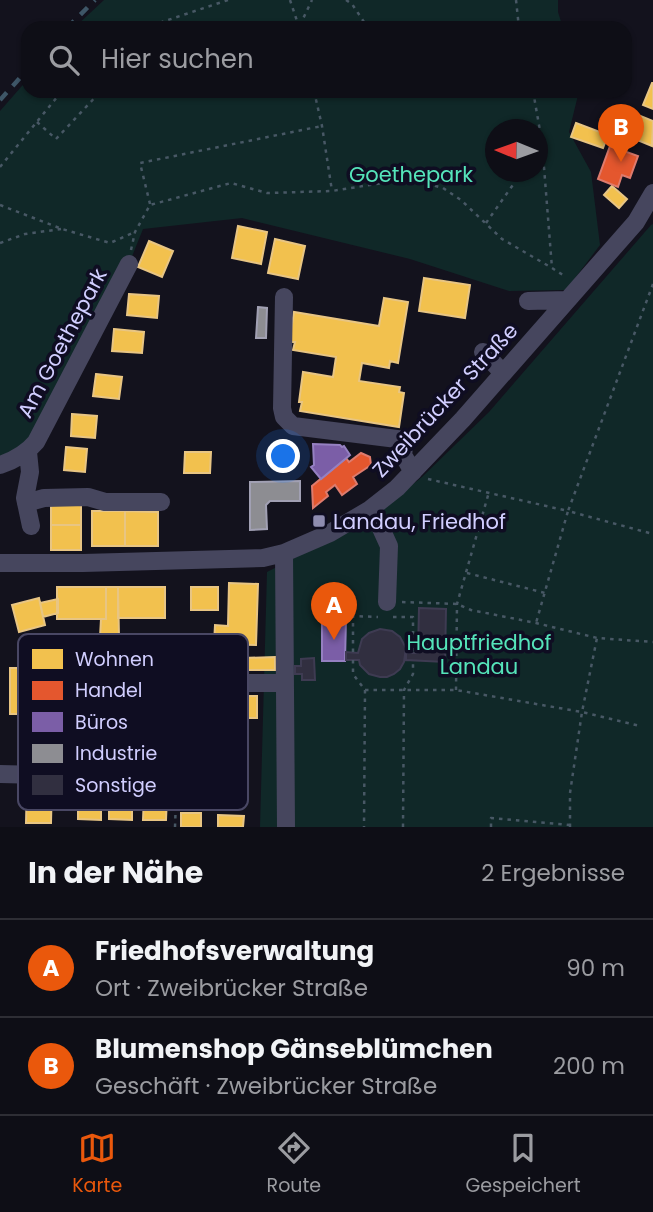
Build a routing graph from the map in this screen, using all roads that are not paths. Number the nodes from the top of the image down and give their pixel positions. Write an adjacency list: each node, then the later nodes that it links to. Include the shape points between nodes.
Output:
1 (653, 193): 3 (street)
2 (653, 213): 3 (street)
3 (636, 222): 5 (street, Zweibrücker Straße)
4 (129, 264): 10 (street, Am Goethepark)
5 (573, 293): 7 (street); 9 (street, Zweibrücker Straße)
6 (284, 297): 12 (street, via 284,417 293,426 405,440 403,454)
7 (528, 300)
8 (483, 352): 9 (street)
9 (503, 373): 12 (street, Zweibrücker Straße)
10 (28, 452): 11 (street, Am Goethepark); 14 (street)
11 (0, 465)
12 (413, 472): 15 (street, Zweibrücker Straße)
13 (161, 502): 14 (street, via 105,502 88,497)
14 (26, 503): 16 (street)
15 (369, 510): 17 (street, Zweibrücker Straße); 19 (street, via 389,546)
16 (31, 526)
17 (284, 553): 18 (street, Zweibrücker Straße, via 236,559); 21 (street)
18 (0, 563)
19 (387, 602)
20 (248, 683): 21 (street)
21 (284, 683): 24 (street)
22 (0, 774): 23 (street)
23 (18, 774)
24 (286, 827)

